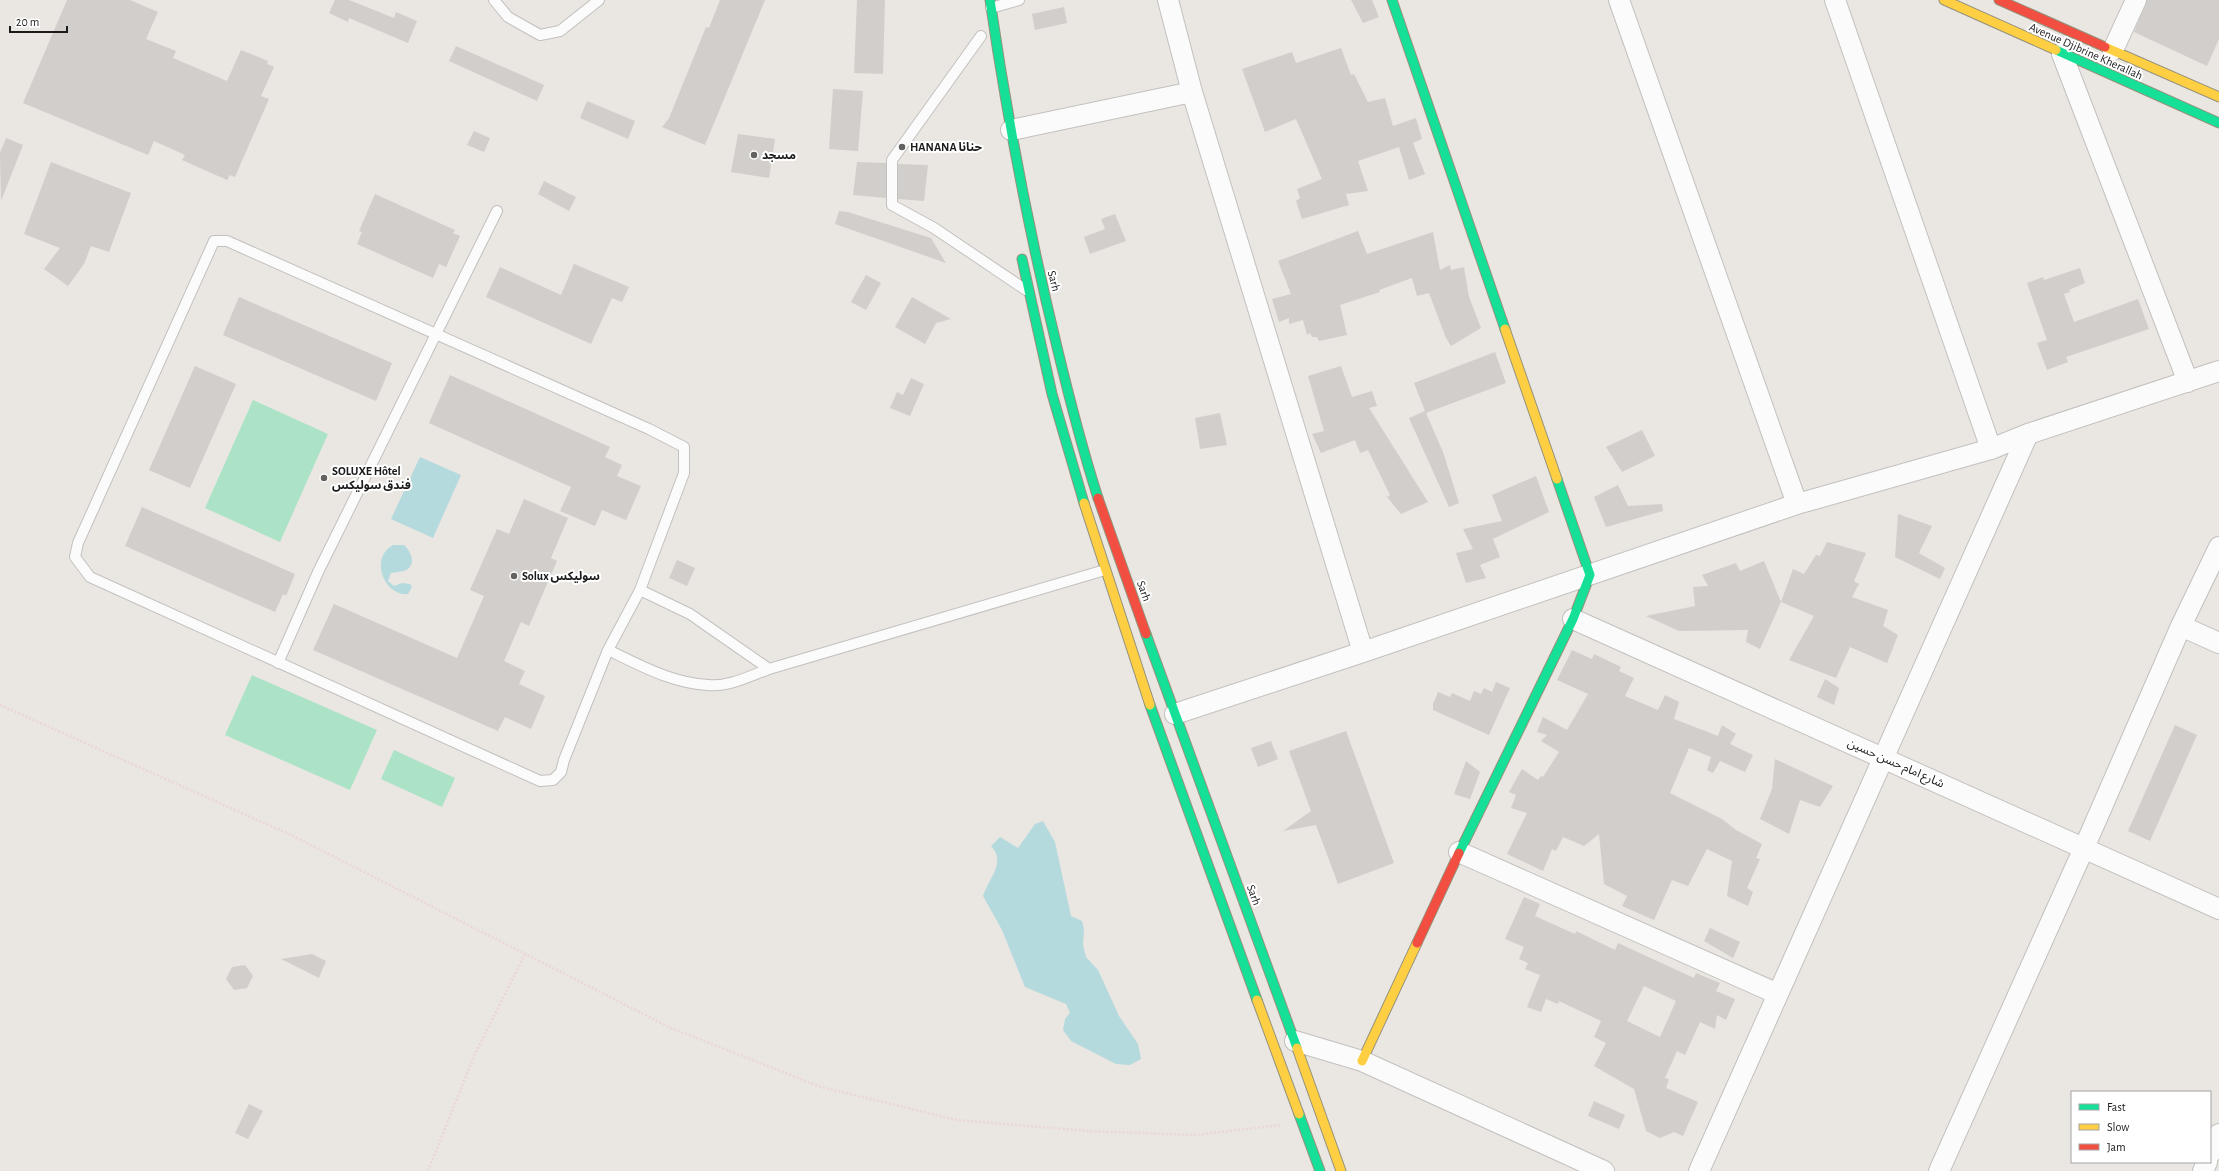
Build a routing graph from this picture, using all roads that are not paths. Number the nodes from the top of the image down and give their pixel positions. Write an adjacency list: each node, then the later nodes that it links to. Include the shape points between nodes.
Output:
1 (494, 0): 2 (lane, via 508,17 540,35 560,31)
2 (599, 0)
3 (1019, 0): 11 (lane)
4 (1168, 0): 16 (street)
5 (1392, 0): 31 (main road)
6 (1619, 0): 28 (street)
7 (1835, 0): 27 (street)
8 (1944, 0): 15 (main road, Avenue Djibrine Kherallah)
9 (1999, 0): 13 (main road, Avenue Djibrine Kherallah)
10 (2136, 0): 13 (street)
11 (990, 4): 19 (main road, Sarh)
12 (980, 32): 14 (main road); 22 (lane, via 892,160 892,205 934,228)
13 (2113, 50): 17 (main road, Avenue Djibrine Kherallah)
14 (984, 51)
15 (2062, 54): 18 (main road, Avenue Djibrine Kherallah); 25 (street)
16 (1192, 92): 19 (street); 37 (street)
17 (2219, 97)
18 (2219, 123)
19 (1012, 130): 40 (main road, Sarh, via 1034,253 1079,436 1110,532)
20 (497, 211): 23 (lane)
21 (1021, 253): 22 (main road)
22 (1028, 292): 30 (main road, via 1062,433)
23 (436, 334): 32 (lane, via 684,447 684,473); 38 (lane, via 319,570); 38 (lane, via 227,241 214,241 78,543 75,557 90,577)
24 (2219, 370): 25 (street)
25 (2188, 382): 26 (street)
26 (2028, 434): 27 (street); 41 (street)
27 (1991, 449): 28 (street)
28 (1797, 504): 31 (street)
29 (2219, 547): 34 (street)
30 (1104, 570): 39 (lane); 51 (main road, via 1154,720)
31 (1590, 575): 33 (main road); 37 (street)
32 (640, 590): 36 (lane); 39 (lane, via 690,614)
33 (1573, 619): 41 (street, شارع امام حسن حسين, via 1716,685); 43 (main road)
34 (2181, 626): 35 (street); 42 (street)
35 (2219, 644)
36 (608, 650): 38 (lane, via 561,772 553,780 540,781); 39 (lane, via 665,677 709,686 738,681)
37 (1363, 652): 40 (street)
38 (278, 663)
39 (769, 669)
40 (1175, 714): 46 (main road, Sarh)
41 (1884, 757): 42 (street, شارع امام حسن حسين); 45 (street)
42 (2084, 848): 44 (street, شارع امام حسن حسين); 56 (street)
43 (1459, 852): 45 (street); 47 (main road)
44 (2219, 909)
45 (1778, 994): 55 (street)
46 (1295, 1041): 47 (street); 52 (main road, Sarh)
47 (1362, 1061): 49 (street)
48 (2219, 1134): 50 (street)
49 (1557, 1150): 53 (street); 54 (street)
50 (2211, 1153)
51 (1320, 1171)
52 (1341, 1171)
53 (1563, 1171)
54 (1604, 1171)
55 (1699, 1171)
56 (1938, 1171)

